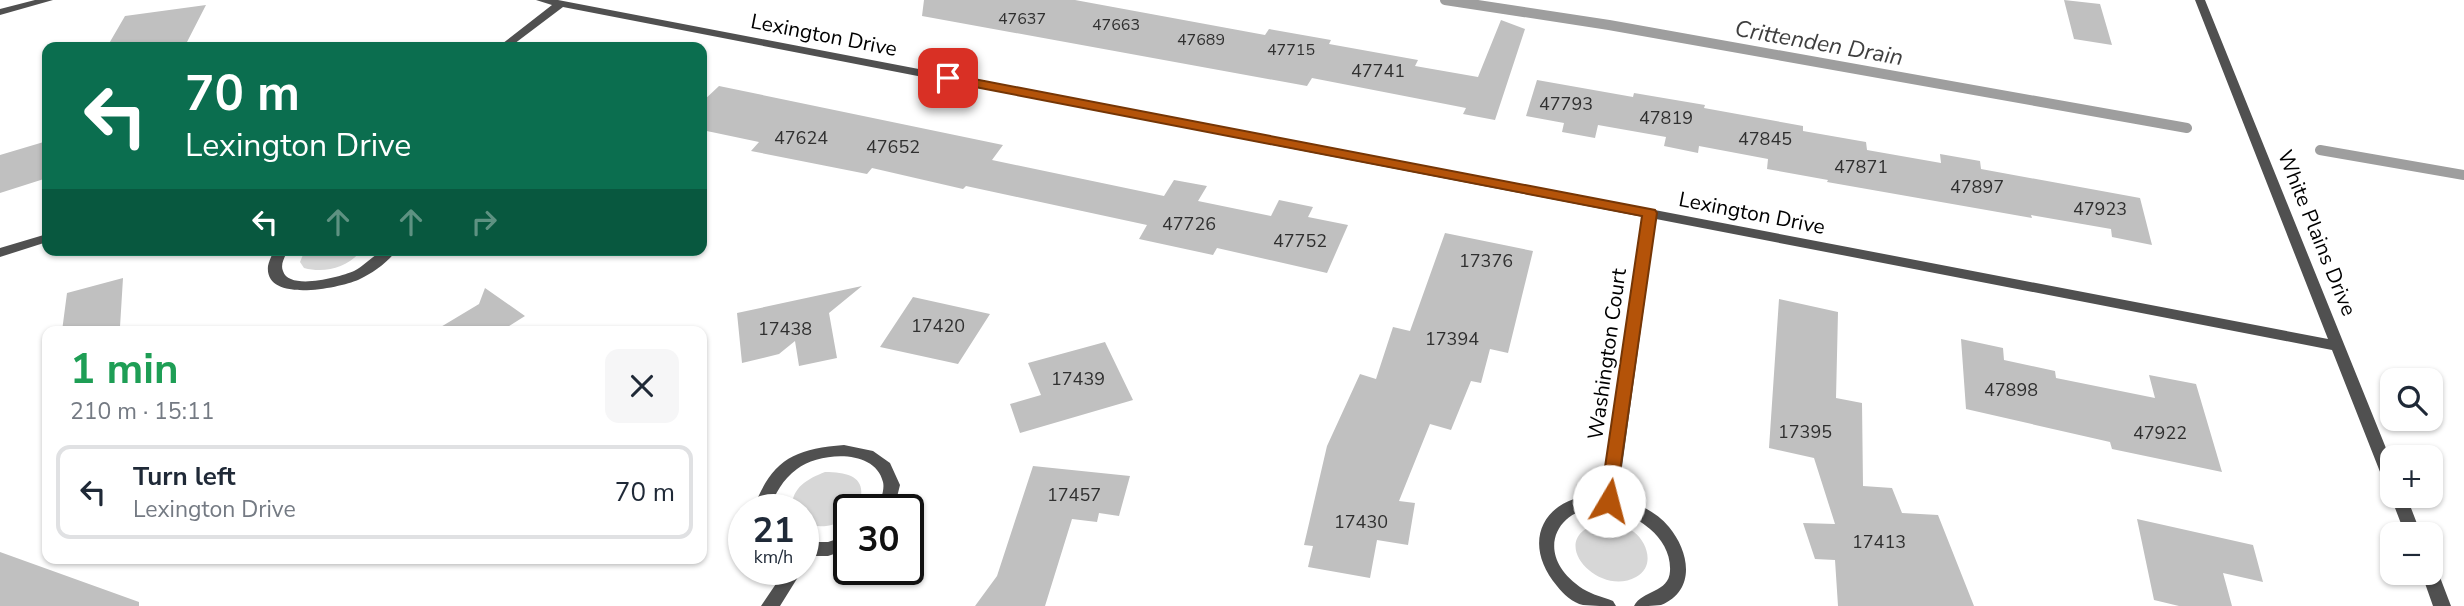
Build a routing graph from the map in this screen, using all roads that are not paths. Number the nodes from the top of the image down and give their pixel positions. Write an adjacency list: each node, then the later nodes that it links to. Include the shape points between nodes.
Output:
1 (48, 0): 5 (street)
2 (541, 0): 4 (street, Lexington Drive)
3 (2200, 0): 12 (street, White Plains Drive)
4 (561, 4): 6 (street); 7 (street, Lexington Drive)
5 (0, 12)
6 (510, 42)
7 (1650, 213): 12 (street, Lexington Drive); 16 (street, Washington Court)
8 (42, 240): 9 (street)
9 (0, 253)
10 (277, 256): 11 (street, via 274,272 281,280 307,287 355,275)
11 (384, 256)
12 (2337, 346): 13 (street, White Plains Drive)
13 (2380, 452)
14 (766, 494): 15 (street, via 788,466 807,456 845,449 878,460 888,472)
15 (891, 494)
16 (1609, 501): 20 (street, via 1589,501 1564,511 1548,528 1545,545 1559,578 1574,592); 21 (street, via 1648,515 1675,544 1678,578 1670,592)
17 (784, 585): 19 (street)
18 (2434, 585): 22 (street)
19 (770, 606)
20 (1607, 606)
21 (1643, 606)
22 (2442, 606)

